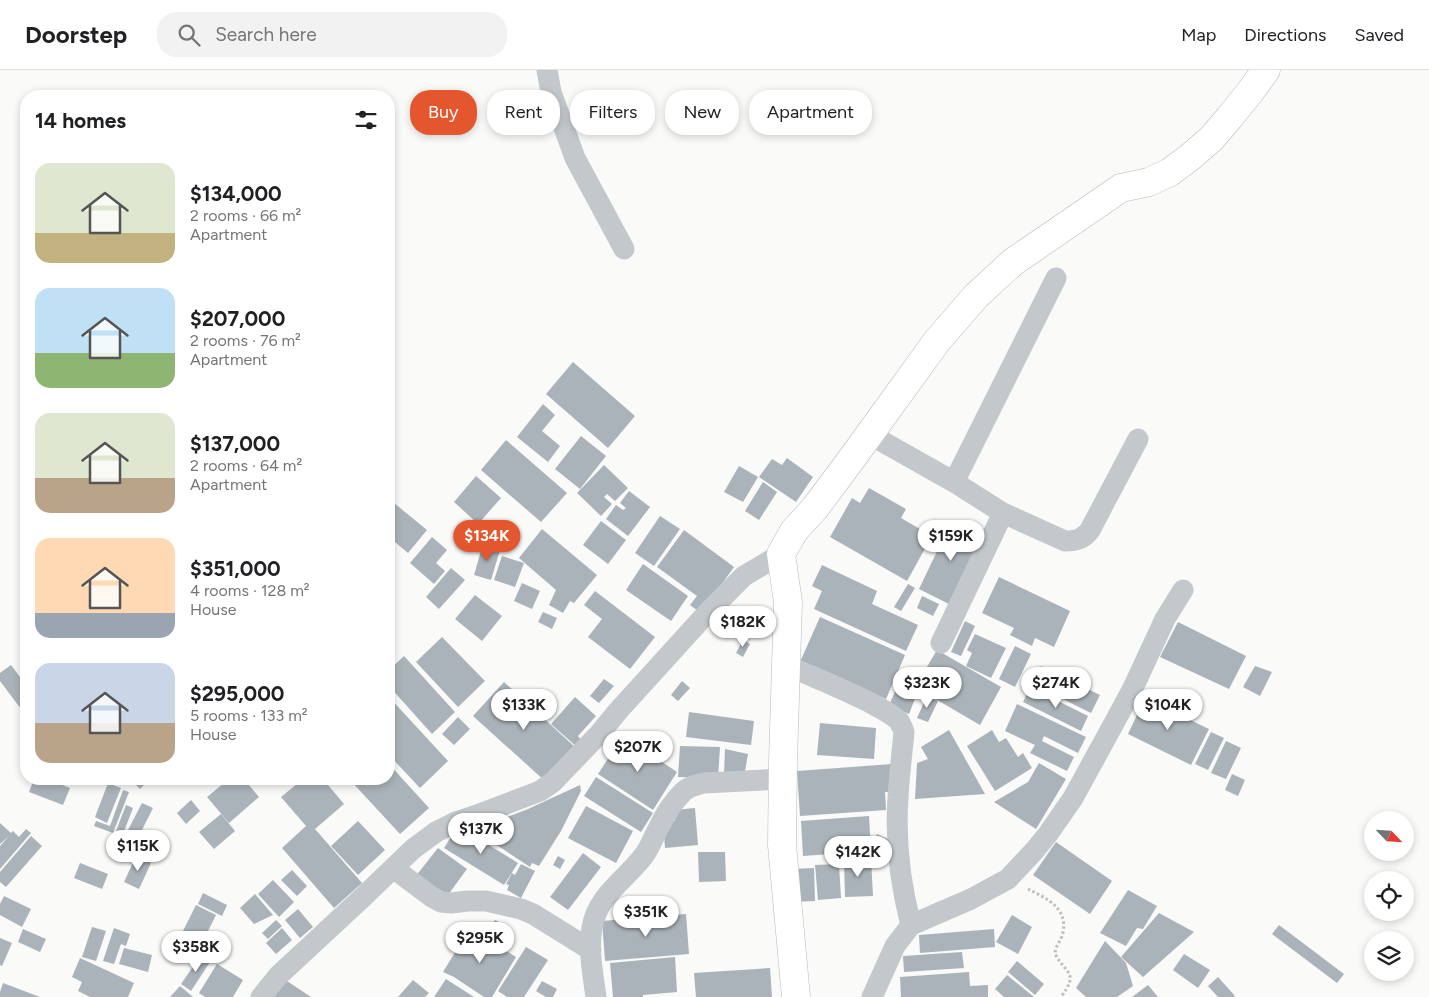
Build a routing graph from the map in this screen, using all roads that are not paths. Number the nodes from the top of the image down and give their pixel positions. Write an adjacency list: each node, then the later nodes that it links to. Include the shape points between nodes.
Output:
1 (547, 70): 3 (street, via 551,92 575,158)
2 (1266, 70): 5 (street, via 1211,139 1190,158 1149,182 1121,188 1013,262 953,321)
3 (624, 249)
4 (1056, 278): 7 (street)
5 (869, 434): 7 (street); 9 (street, via 815,508 794,531)
6 (1138, 439): 8 (street, via 1083,538 1065,541)
7 (954, 482): 8 (street)
8 (1004, 513): 11 (street)
9 (781, 554): 12 (street, via 788,602); 14 (street, via 744,576 708,612 553,782 436,832 413,848)
10 (1183, 590): 15 (street, via 1073,798 1048,834 1008,879)
11 (941, 643)
12 (787, 666): 13 (street); 15 (street, via 867,701 891,715 902,726 898,834 903,896)
13 (782, 779): 16 (street, via 704,783 685,790 664,816 643,856 604,899 592,928); 19 (street, via 782,845)
14 (394, 868): 16 (street, via 441,902 486,901 521,909); 17 (street, via 278,976)
15 (911, 925): 20 (street, via 895,946)
16 (591, 950): 18 (street)
17 (261, 997)
18 (596, 997)
19 (796, 997)
20 (872, 997)

